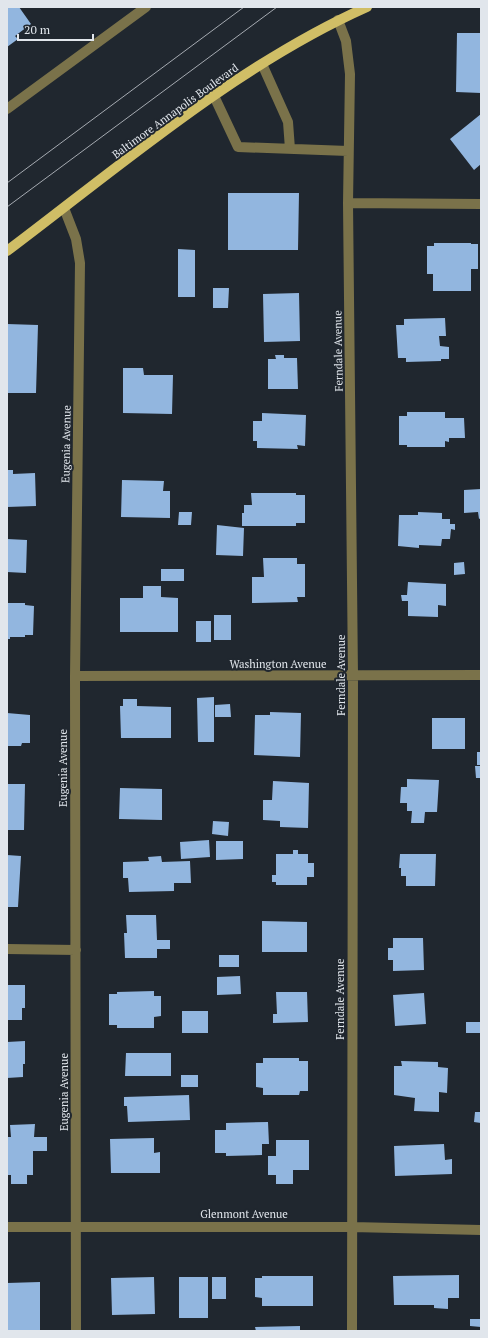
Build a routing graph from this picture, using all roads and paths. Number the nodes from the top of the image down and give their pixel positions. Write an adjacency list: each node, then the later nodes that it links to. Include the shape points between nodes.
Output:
1 (146, 7): 6 (street)
2 (367, 7): 3 (main road, Baltimore Annapolis Boulevard)
3 (338, 20): 4 (main road, Baltimore Annapolis Boulevard); 8 (street, Ferndale Avenue, via 346,41 349,62)
4 (262, 64): 5 (main road, Baltimore Annapolis Boulevard); 7 (street, via 288,122)
5 (214, 96): 7 (street, via 238,147); 11 (main road, Baltimore Annapolis Boulevard)
6 (7, 109)
7 (290, 149): 8 (street)
8 (348, 151): 9 (street, Ferndale Avenue)
9 (348, 203): 10 (street); 15 (street, Ferndale Avenue)
10 (481, 204)
11 (64, 208): 12 (main road, Baltimore Annapolis Boulevard); 14 (street, Eugenia Avenue, via 76,240 80,263)
12 (7, 250)
13 (481, 675): 15 (street, Washington Avenue)
14 (75, 676): 15 (street, Washington Avenue); 17 (street, Eugenia Avenue)
15 (353, 676): 20 (street, Ferndale Avenue)
16 (7, 949): 17 (street)
17 (76, 950): 18 (street, Eugenia Avenue)
18 (76, 1226): 19 (street, Glenmont Avenue); 20 (street, Glenmont Avenue); 22 (street, Eugenia Avenue)
19 (7, 1227)
20 (352, 1227): 21 (street, Glenmont Avenue); 23 (street, Ferndale Avenue)
21 (481, 1230)
22 (76, 1331)
23 (352, 1331)

